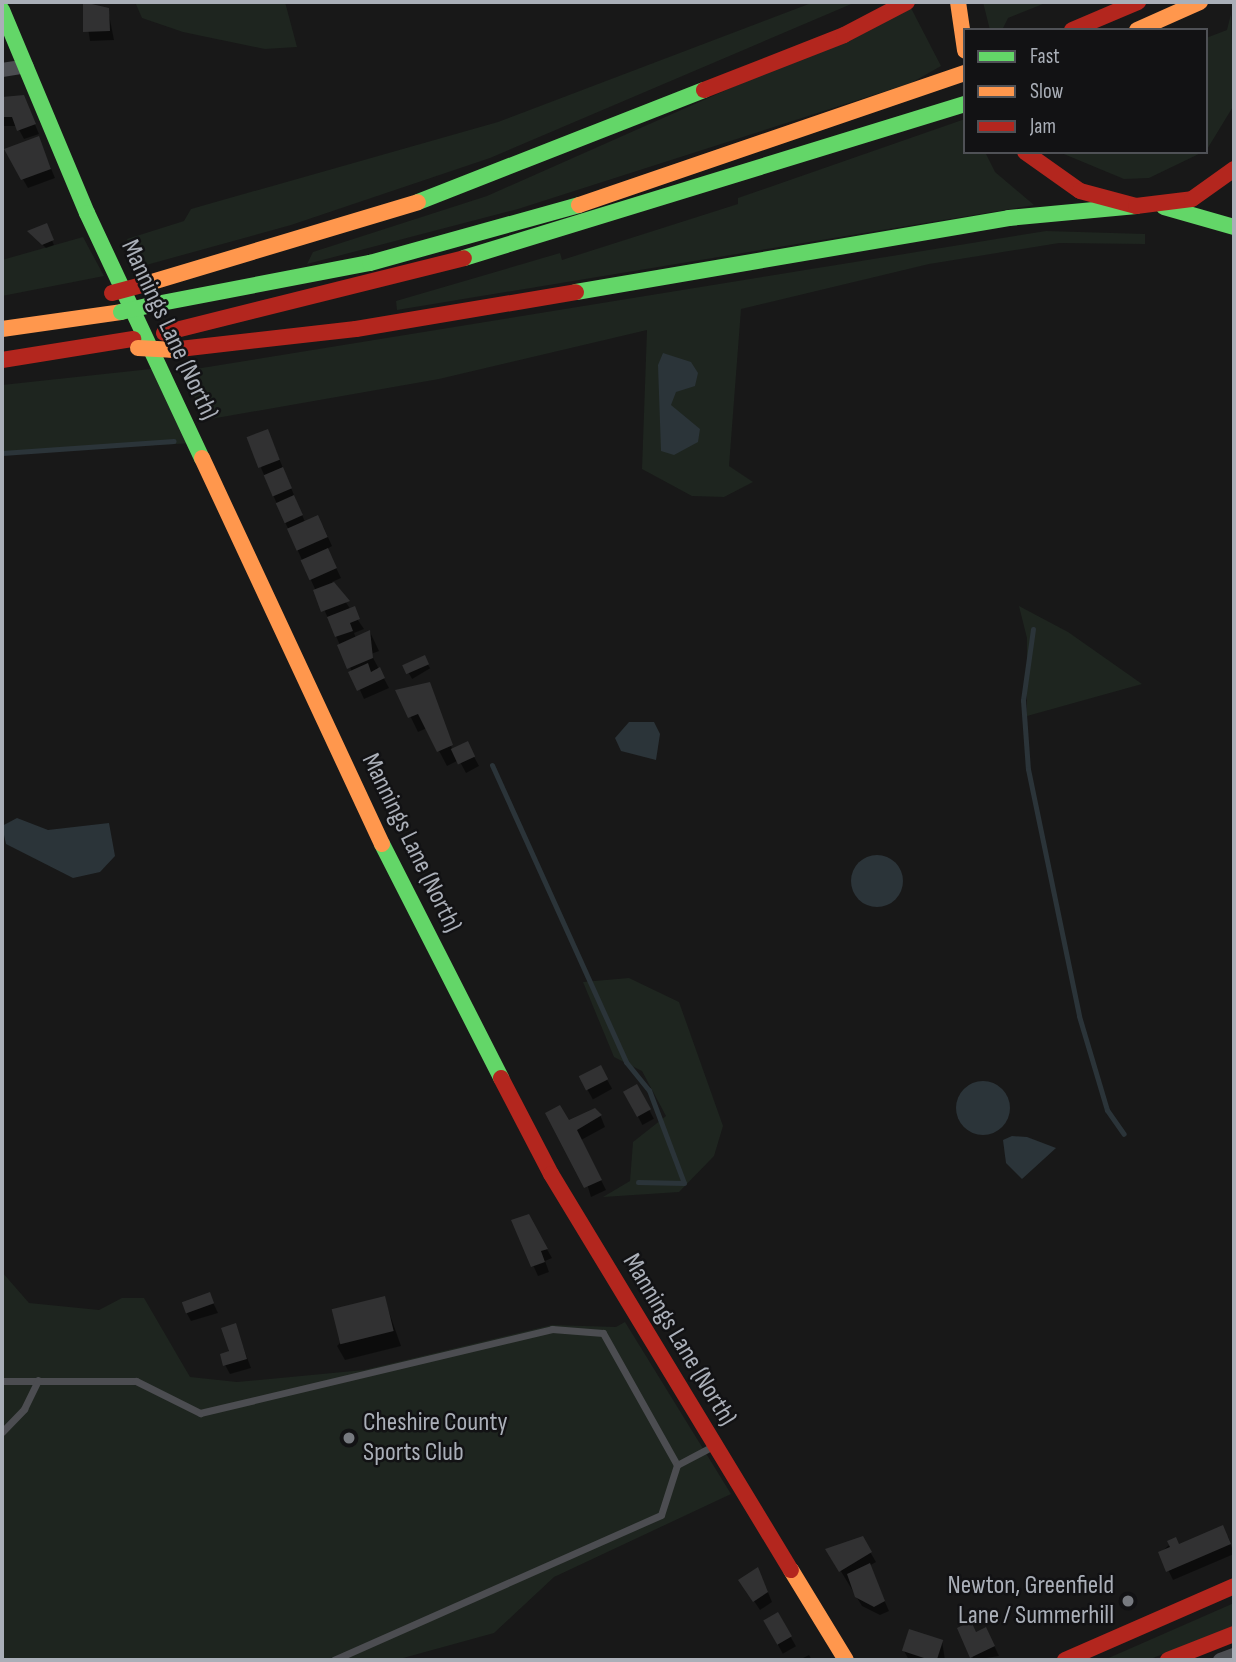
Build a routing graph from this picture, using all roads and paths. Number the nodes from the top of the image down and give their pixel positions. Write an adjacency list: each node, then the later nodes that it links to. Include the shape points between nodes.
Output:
1 (907, 2): 18 (main road, bridge, via 844,35 428,199 112,293)
2 (958, 2): 8 (main road)
3 (1138, 2): 6 (main road)
4 (1200, 2): 7 (main road)
5 (3, 14): 9 (main road, Mannings Lane (North))
6 (1077, 28)
7 (1142, 28)
8 (963, 36)
9 (27, 66): 10 (street); 25 (main road, Mannings Lane (North), via 87,213 401,885 549,1171)
10 (2, 70)
11 (963, 74): 18 (main road, bridge, via 737,156 548,215 370,263)
12 (957, 107): 20 (main road, via 506,248)
13 (1028, 154): 15 (main road, via 1080,191)
14 (1234, 169): 16 (main road, via 1192,199)
15 (1136, 206): 16 (main road); 20 (main road, bridge, via 1009,218 356,329 171,350)
16 (1160, 206): 17 (main road)
17 (1234, 227)
18 (33, 325): 19 (main road)
19 (2, 329)
20 (136, 343): 21 (main road)
21 (2, 360)
22 (38, 1380): 23 (lane); 24 (lane, via 24,1409); 26 (lane, via 136,1381 200,1413 552,1329 603,1333)
23 (2, 1381)
24 (2, 1432)
25 (713, 1446): 26 (lane); 31 (main road, Mannings Lane (North))
26 (677, 1465): 30 (lane, via 662,1515)
27 (1234, 1586): 32 (main road)
28 (1234, 1634): 33 (main road)
29 (1234, 1655): 34 (street)
30 (334, 1660)
31 (846, 1660)
32 (1065, 1660)
33 (1168, 1660)
34 (1220, 1660)

